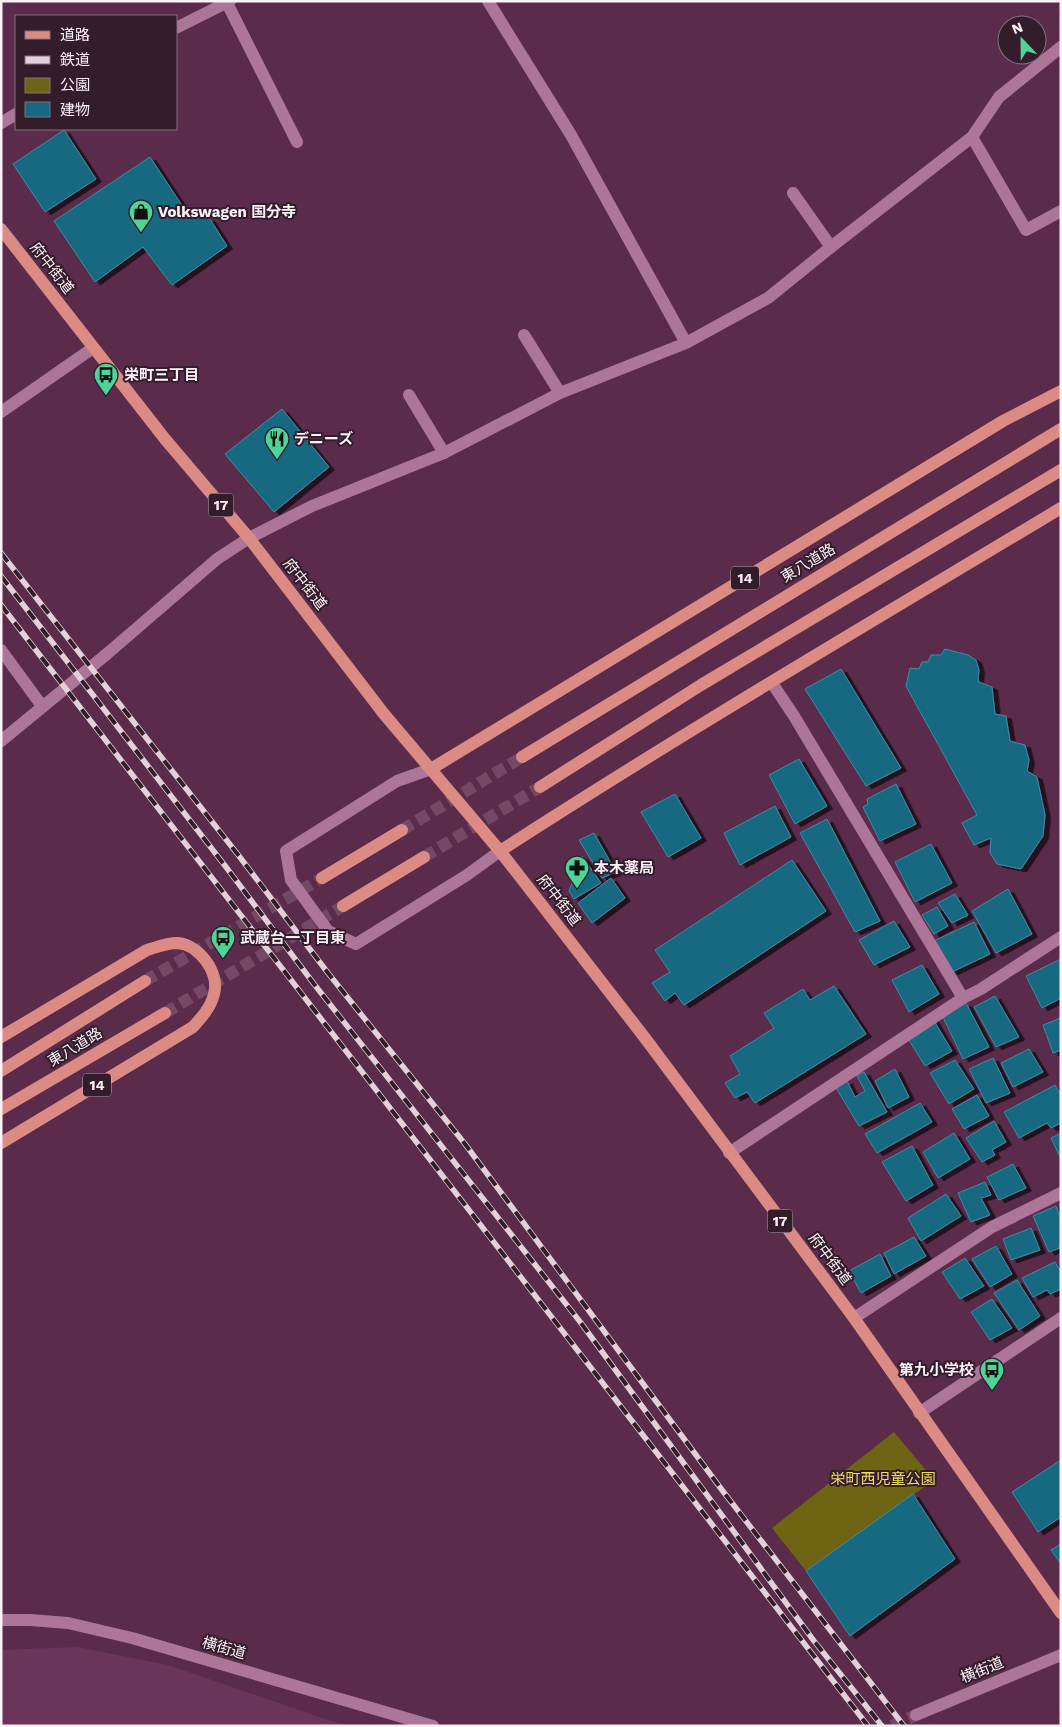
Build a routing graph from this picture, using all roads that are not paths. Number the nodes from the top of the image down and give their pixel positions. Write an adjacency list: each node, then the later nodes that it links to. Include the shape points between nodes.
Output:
1 (488, 1): 14 (street, via 570,135)
2 (228, 2): 3 (street); 8 (street)
3 (178, 27)
4 (1061, 47): 7 (street, via 999,98)
5 (15, 115): 6 (street)
6 (1, 122)
7 (972, 137): 10 (street, via 1026,230); 12 (street)
8 (297, 142)
9 (793, 193): 12 (street)
10 (1061, 210)
11 (1, 229): 15 (main road, 府中街道 / 17)
12 (831, 247): 14 (street, via 768,298)
13 (524, 335): 17 (street)
14 (686, 343): 17 (street)
15 (93, 348): 19 (street); 24 (main road, 府中街道 / 17)
16 (1061, 391): 30 (main road, 14, via 1003,421)
17 (560, 393): 21 (street)
18 (409, 394): 21 (street)
19 (1, 412)
20 (1061, 429): 29 (main road, 東八道路 / 14)
21 (444, 453): 24 (street, via 312,506)
22 (1061, 470): 31 (main road, via 701,685)
23 (1061, 508): 26 (main road)
24 (249, 538): 27 (street, via 217,558); 30 (main road, 府中街道 / 17, via 384,714)
25 (1, 650): 27 (street)
26 (772, 682): 33 (main road); 39 (street)
27 (42, 706): 28 (street)
28 (1, 741)
29 (522, 757)
30 (431, 769): 33 (main road, 府中街道 / 17); 33 (street, via 397,781 286,851 291,880 328,931 356,944)
31 (540, 787)
32 (402, 830): 35 (main road)
33 (500, 851): 45 (main road, 府中街道 / 17)
34 (424, 857): 36 (main road)
35 (322, 878)
36 (343, 906)
37 (1061, 937): 39 (street)
38 (145, 981): 42 (main road, 東八道路)
39 (963, 998): 45 (street)
40 (165, 1013): 43 (main road, 東八道路 / 14)
41 (1, 1036): 44 (main road, 14, via 147,950 165,944 188,946 207,963 214,976 212,1001 193,1027)
42 (1, 1071)
43 (1, 1110)
44 (1, 1143)
45 (729, 1152): 47 (main road, 府中街道 / 17)
46 (1061, 1193): 47 (street, via 992,1227)
47 (854, 1318): 49 (main road, 府中街道 / 17)
48 (1061, 1318): 49 (street)
49 (919, 1413): 50 (main road, 府中街道 / 17)
50 (1061, 1613)
51 (1, 1620): 54 (street, 横街道, via 68,1623 132,1638)
52 (1061, 1655): 53 (street, 横街道)
53 (916, 1715)
54 (434, 1726)

